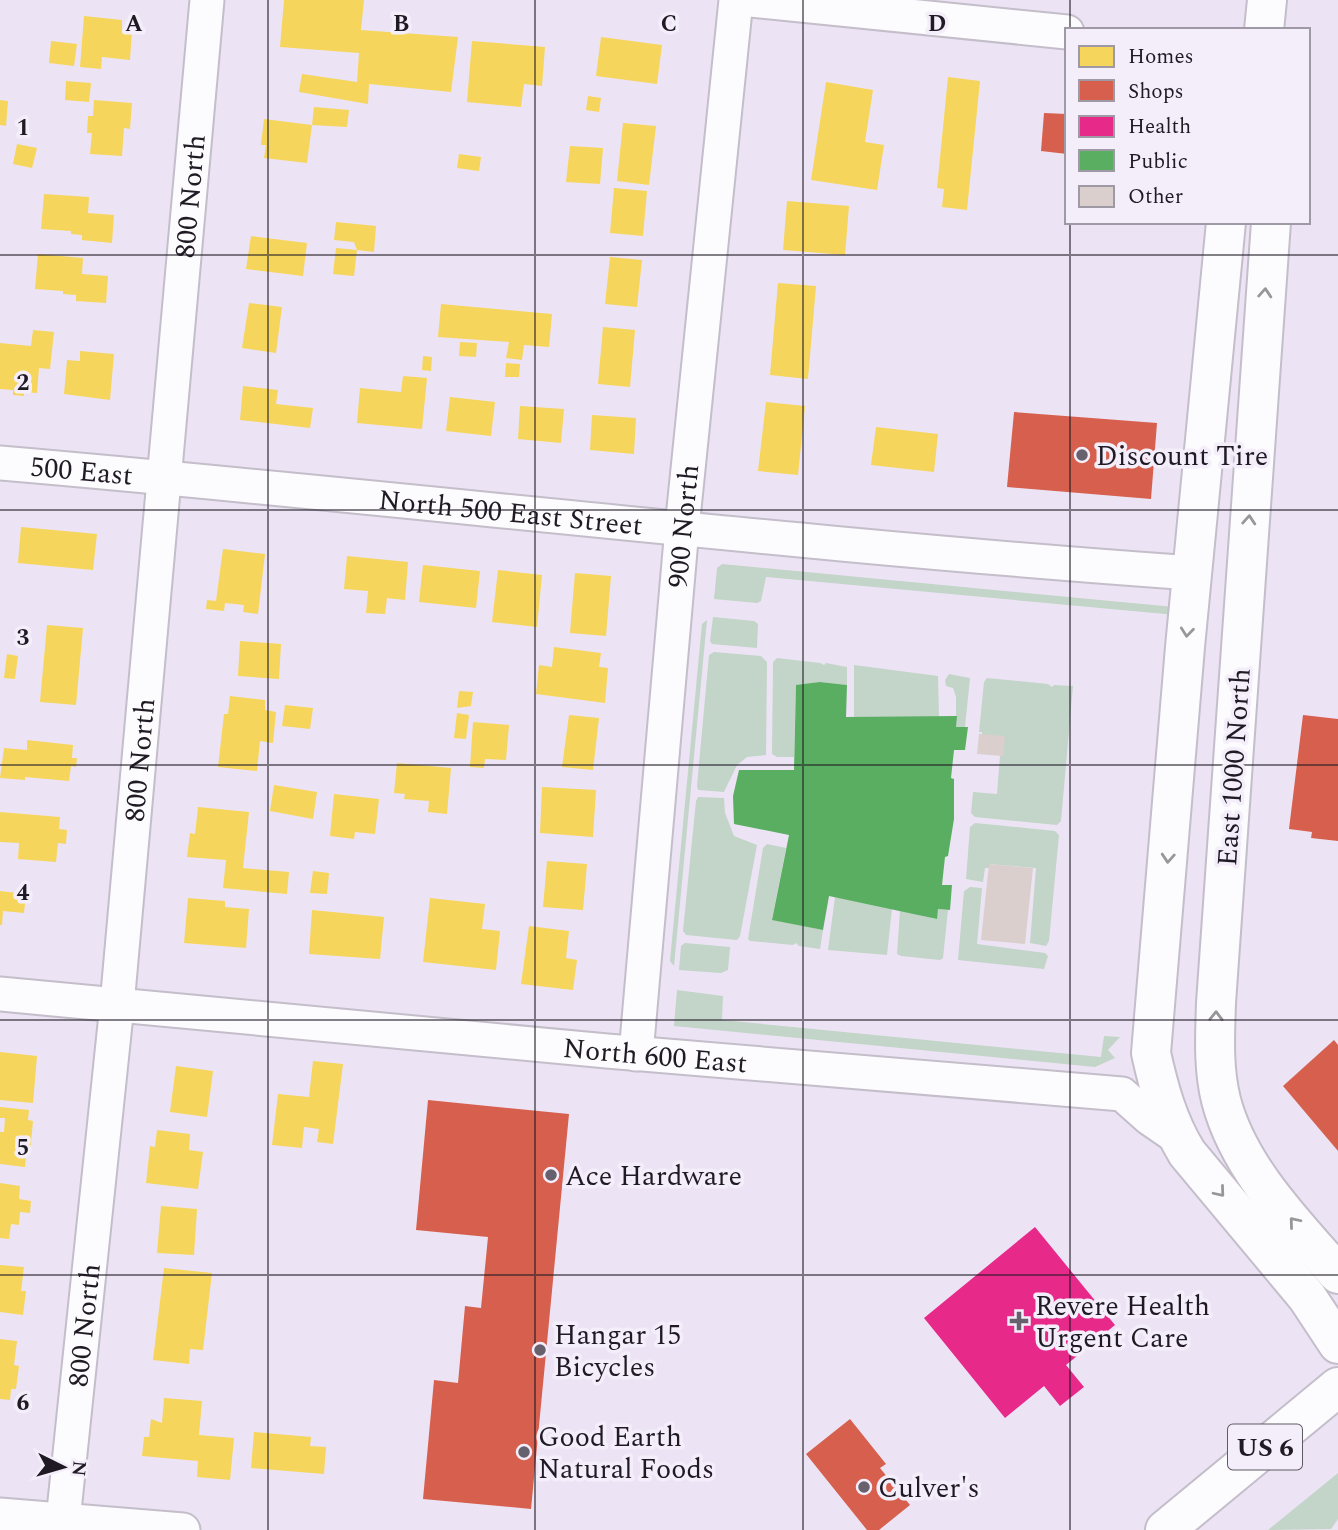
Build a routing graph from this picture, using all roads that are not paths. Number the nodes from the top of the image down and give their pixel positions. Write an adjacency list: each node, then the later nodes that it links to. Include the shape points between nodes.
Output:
1 (207, 0): 11 (street, 800 North)
2 (736, 0): 12 (street, 900 North)
3 (751, 0): 6 (street)
4 (1267, 0): 5 (main road)
5 (1264, 28)
6 (1065, 32)
7 (1226, 224): 9 (main road, East 1000 North)
8 (1271, 224): 13 (main road, East 1000 North, one-way to 8)
9 (1213, 369): 13 (main road, via 1231,409 1223,542 1230,562); 14 (main road, East 1000 North)
10 (0, 463): 11 (street, 500 East)
11 (163, 476): 12 (street, North 500 East Street); 17 (street, 800 North)
12 (681, 528): 14 (street, North 500 East Street); 19 (street, 900 North)
13 (1245, 571): 15 (main road, East 1000 North)
14 (1193, 573): 15 (main road, via 1213,585 1222,598 1216,701 1222,755); 18 (main road, East 1000 North, one-way to 18)
15 (1232, 781): 22 (main road, East 1000 North, one-way to 15, via 1266,1189 1246,1158 1221,1099 1216,1003)
16 (0, 994): 17 (street, North 600 East)
17 (117, 1005): 19 (street, North 600 East); 26 (street, 800 North)
18 (1151, 1053): 20 (street); 21 (main road, East 1000 North, via 1161,1098)
19 (636, 1054): 20 (street, North 600 East)
20 (1122, 1094): 21 (street)
21 (1178, 1138): 23 (main road, East 1000 North, one-way to 23, via 1307,1297)
22 (1338, 1274)
23 (1338, 1344)
24 (1338, 1387): 28 (main road, US 6)
25 (0, 1514): 26 (street)
26 (62, 1524): 27 (street)
27 (183, 1530)
28 (1165, 1530)

